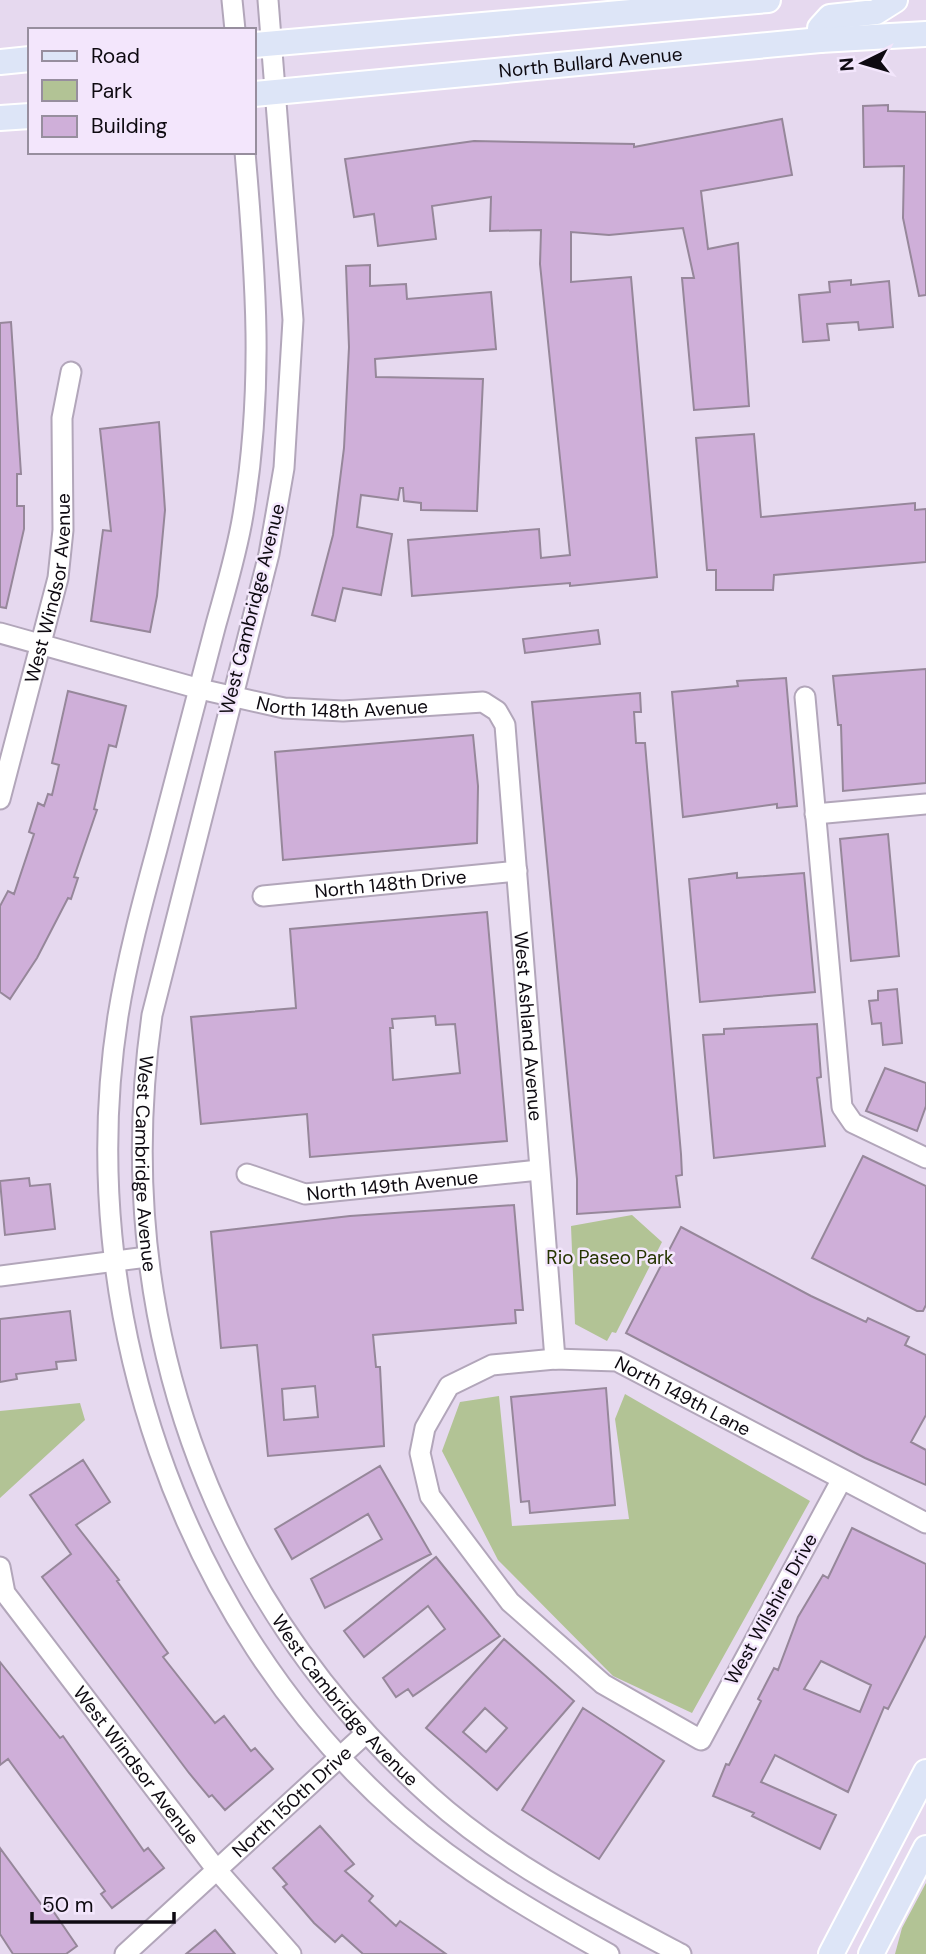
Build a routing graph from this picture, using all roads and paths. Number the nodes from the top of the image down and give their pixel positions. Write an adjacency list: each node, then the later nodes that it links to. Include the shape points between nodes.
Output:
1 (232, 0): 5 (street)
2 (268, 0): 8 (street, West Cambridge Avenue)
3 (768, 0): 8 (main road)
4 (895, 0): 7 (main road, via 876,12 830,17 820,28)
5 (235, 28)
6 (926, 34): 7 (main road, North Bullard Avenue)
7 (820, 40): 11 (main road, North Bullard Avenue)
8 (263, 44): 11 (street, West Cambridge Avenue)
9 (28, 59): 10 (main road)
10 (0, 62)
11 (265, 93): 19 (street, West Cambridge Avenue, via 291,274 291,396 274,527)
12 (28, 116): 13 (main road)
13 (0, 118)
14 (245, 154): 18 (street, West Cambridge Avenue, via 257,295 257,396 242,522)
15 (71, 372): 17 (street, West Windsor Avenue, via 62,418 63,530 58,578)
16 (0, 633): 17 (street, North 148th Avenue)
17 (41, 645): 18 (street, North 148th Avenue); 22 (street, West Windsor Avenue)
18 (200, 689): 19 (street, North 148th Avenue); 31 (street, West Cambridge Avenue, via 134,938 112,1055 107,1160)
19 (231, 696): 21 (street, North 148th Avenue, via 284,708 343,711); 30 (street, West Cambridge Avenue, via 152,1015 142,1114)
20 (805, 697): 24 (street)
21 (483, 702): 25 (street, West Ashland Avenue, via 497,711 505,725)
22 (0, 799)
23 (926, 804): 24 (street)
24 (815, 814): 27 (street, via 842,1107 853,1123)
25 (517, 872): 26 (street, North 148th Drive); 28 (street, West Ashland Avenue)
26 (262, 896)
27 (926, 1158)
28 (539, 1170): 29 (street, North 149th Avenue, via 305,1194); 33 (street, West Ashland Avenue)
29 (247, 1174)
30 (147, 1257): 31 (street); 37 (street, West Cambridge Avenue, via 157,1321 185,1423 228,1529 287,1632)
31 (114, 1260): 32 (street); 39 (street, West Cambridge Avenue, via 146,1415 209,1571 279,1681)
32 (0, 1276)
33 (555, 1359): 34 (street, North 149th Lane, via 617,1361); 38 (street, North 149th Lane, via 492,1365 449,1386 425,1429 420,1453 430,1496 510,1602 603,1684)
34 (842, 1479): 35 (street, North 149th Lane); 38 (street, West Wilshire Drive)
35 (926, 1523)
36 (0, 1567): 42 (street, West Windsor Avenue, via 5,1593)
37 (365, 1734): 39 (street, North 150th Drive); 46 (street, West Cambridge Avenue, via 431,1797 506,1855)
38 (701, 1740)
39 (340, 1757): 42 (street, North 150th Drive); 45 (street, West Cambridge Avenue, via 457,1862)
40 (926, 1772): 47 (main road)
41 (926, 1848): 48 (main road)
42 (216, 1869): 43 (street, North 150th Drive); 44 (street, West Windsor Avenue)
43 (125, 1954)
44 (291, 1954)
45 (609, 1954)
46 (681, 1954)
47 (831, 1954)
48 (872, 1954)

